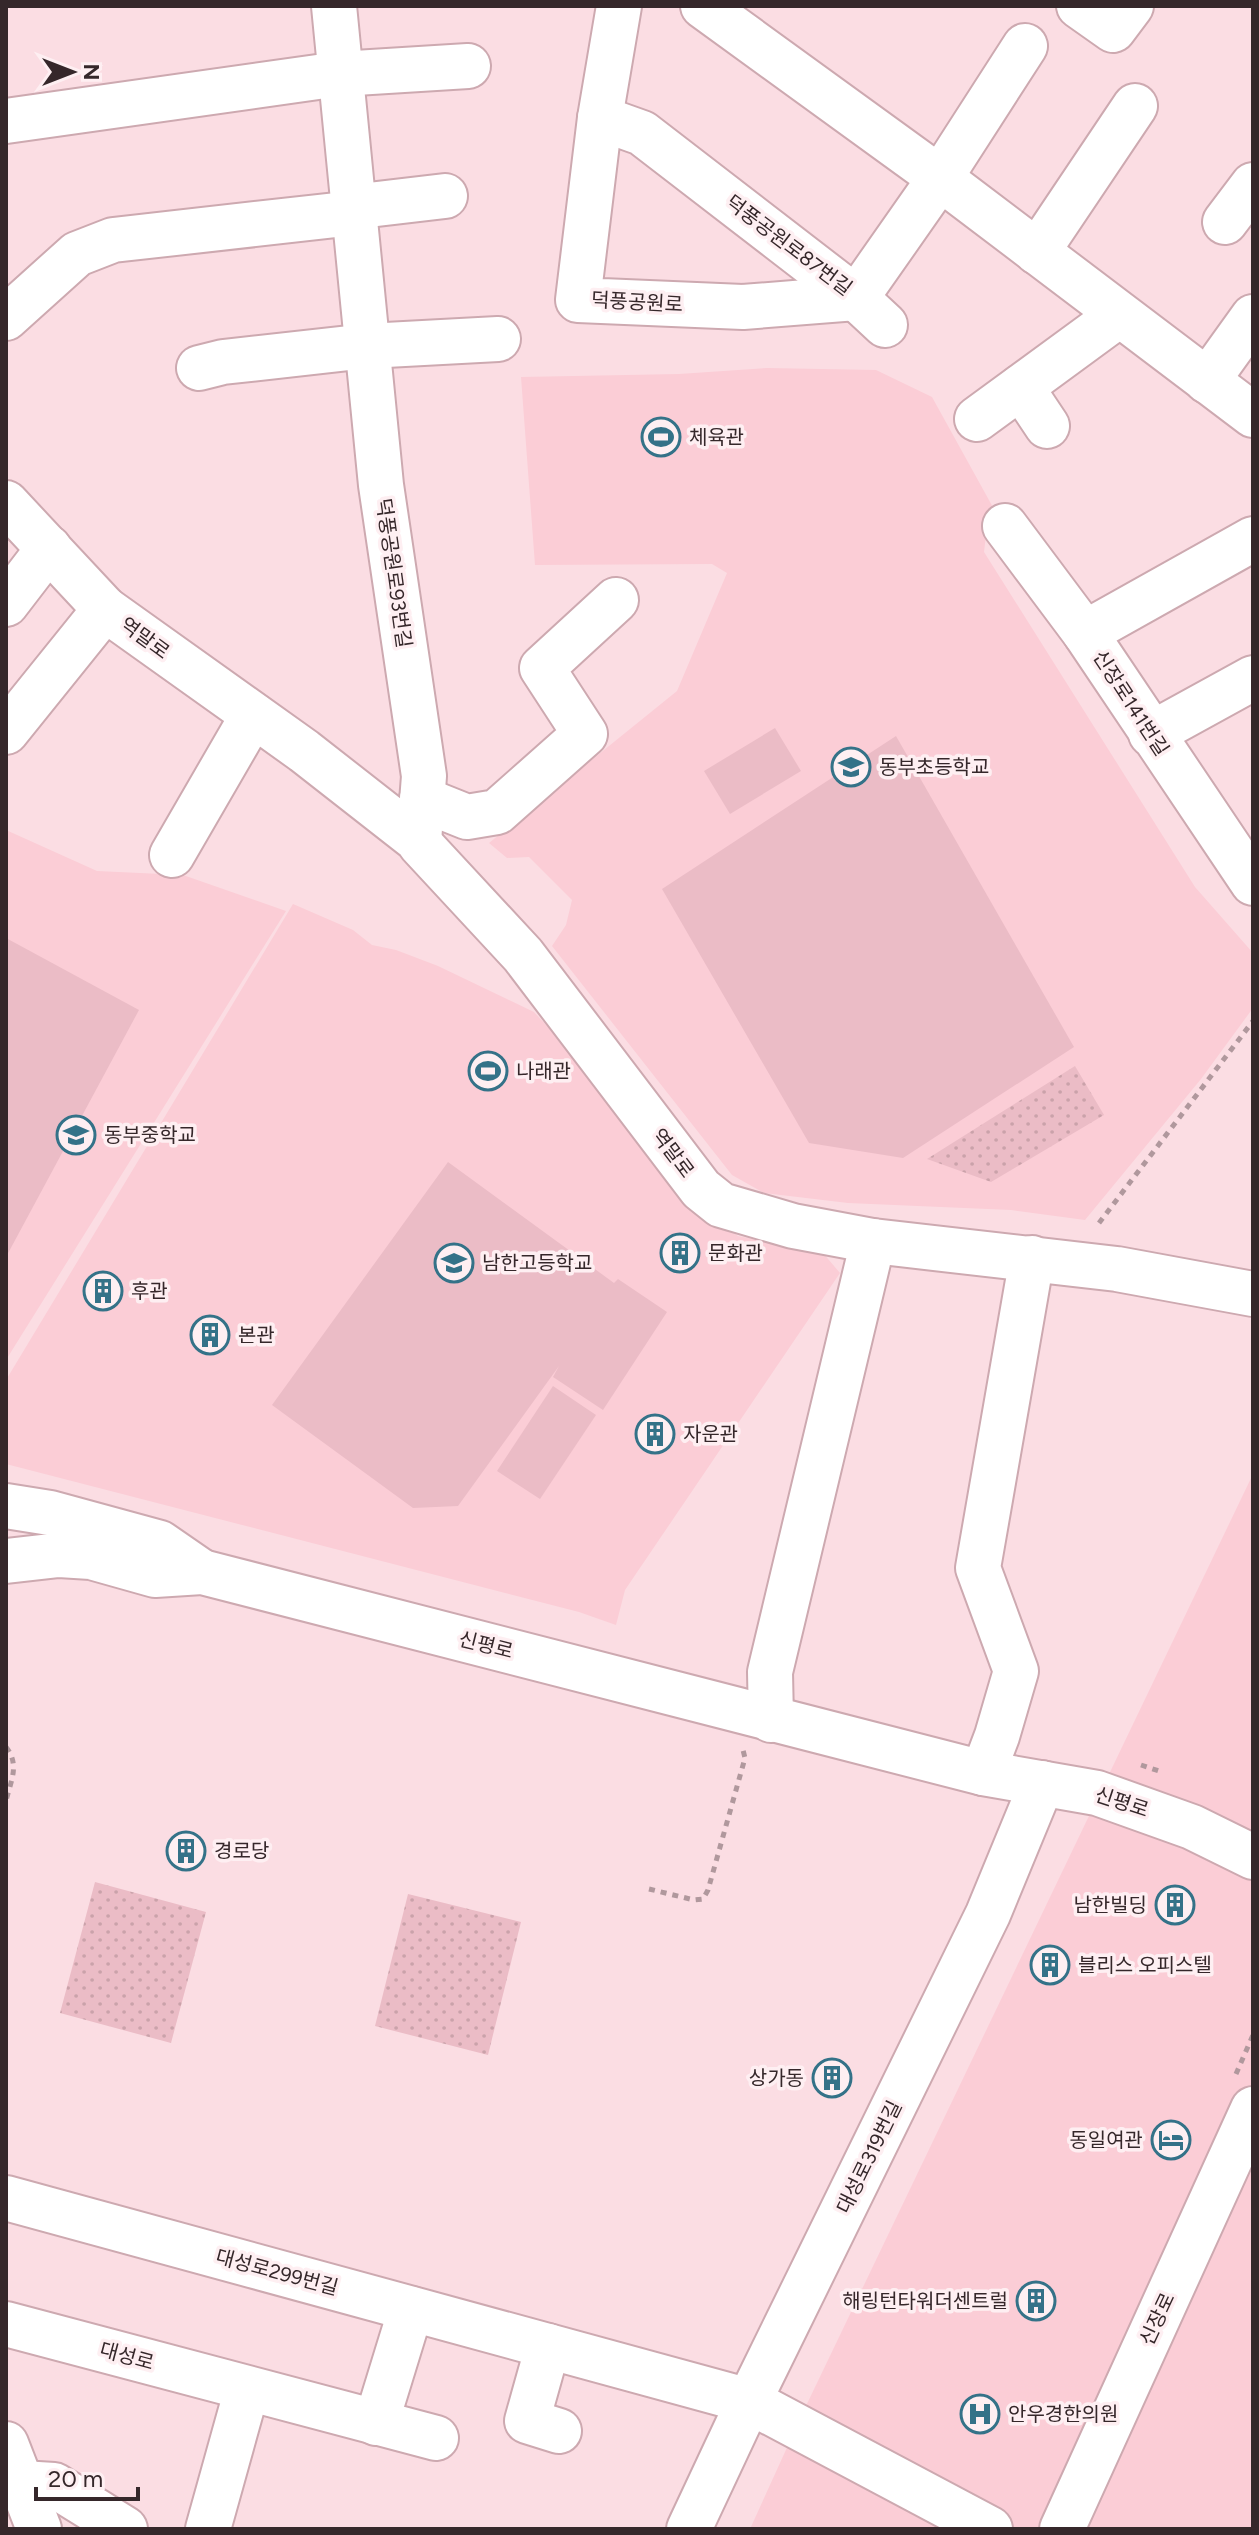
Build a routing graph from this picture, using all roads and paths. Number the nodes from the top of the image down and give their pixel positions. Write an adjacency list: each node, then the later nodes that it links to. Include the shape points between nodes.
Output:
1 (334, 6): 8 (street, 덕풍공원로93번길)
2 (619, 6): 10 (street, 덕풍공원로)
3 (703, 6): 12 (street)
4 (1079, 6): 5 (street, via 1113,30)
5 (1131, 6)
6 (1025, 46): 12 (street, 덕풍공원로87번길)
7 (468, 66): 8 (street)
8 (339, 74): 11 (street); 15 (street, 덕풍공원로93번길)
9 (1135, 106): 17 (street)
10 (600, 118): 18 (street, 덕풍공원로87번길, via 642,133); 18 (street, 덕풍공원로, via 578,300)
11 (6, 121)
12 (940, 178): 17 (street); 18 (street, 덕풍공원로87번길)
13 (1253, 185): 16 (street)
14 (445, 196): 15 (street, via 360,206)
15 (354, 213): 21 (street, via 113,240 77,254); 23 (street, 덕풍공원로93번길)
16 (1225, 222)
17 (1037, 252): 19 (street)
18 (871, 312)
19 (1119, 315): 25 (street); 26 (street)
20 (1253, 317): 25 (street)
21 (6, 318)
22 (498, 339): 23 (street)
23 (367, 346): 24 (street); 42 (street, 덕풍공원로93번길, via 381,485 424,776)
24 (199, 368)
25 (1207, 381): 27 (street)
26 (1021, 387): 28 (street); 29 (street)
27 (1253, 415)
28 (977, 419)
29 (1047, 426)
30 (6, 503): 33 (street, 역말로)
31 (1005, 526): 37 (street, 신장로141번길)
32 (1253, 539): 37 (street)
33 (49, 548): 35 (street); 36 (street, 역말로)
34 (616, 600): 42 (street, via 542,668 585,734 497,812)
35 (6, 604)
36 (105, 609): 39 (street, 역말로); 40 (street)
37 (1085, 633): 41 (street, 신장로141번길)
38 (1253, 678): 41 (street)
39 (253, 715): 42 (street, 역말로); 44 (street)
40 (6, 732)
41 (1151, 734): 43 (street, 신장로141번길)
42 (420, 820): 48 (street, 역말로, via 701,1189 721,1205)
43 (1240, 838): 45 (street, 신장로141번길)
44 (172, 855)
45 (1253, 883)
46 (1253, 1021): 47 (path)
47 (1099, 1223)
48 (873, 1241): 49 (street, 역말로); 55 (street)
49 (1032, 1258): 50 (street, 역말로); 57 (street, via 978,1568 1016,1671)
50 (1253, 1294)
51 (6, 1506): 54 (street, 신평로, via 160,1543)
52 (6, 1520): 53 (street, via 11,1536)
53 (6, 1560): 54 (street, 신평로, via 59,1555 91,1557 155,1575)
54 (202, 1572): 55 (street, 신평로)
55 (757, 1735): 57 (street, 신평로); 61 (path, via 745,1758 703,1899)
56 (6, 1747): 59 (path, via 14,1758)
57 (983, 1773): 58 (street, 신평로)
58 (1042, 1783): 60 (street, 신평로, via 1144,1808); 68 (street, 대성로319번길, via 988,1914)
59 (6, 1801)
60 (1253, 1857)
61 (649, 1889)
62 (1253, 2109): 78 (street, 신장로)
63 (6, 2198): 64 (street, 대성로299번길)
64 (411, 2309): 66 (street, 대성로299번길); 69 (street)
65 (6, 2324): 67 (street, 대성로)
66 (548, 2346): 68 (street, 대성로299번길); 70 (street, via 527,2421)
67 (247, 2389): 69 (street, 대성로); 75 (street)
68 (749, 2401): 76 (street, 대성로319번길); 77 (street, 대성로299번길)
69 (376, 2423): 71 (street, 대성로)
70 (559, 2431)
71 (436, 2438)
72 (14, 2463): 73 (street); 74 (street)
73 (39, 2529)
74 (125, 2529)
75 (208, 2529)
76 (689, 2529)
77 (990, 2529)
78 (1062, 2529)

